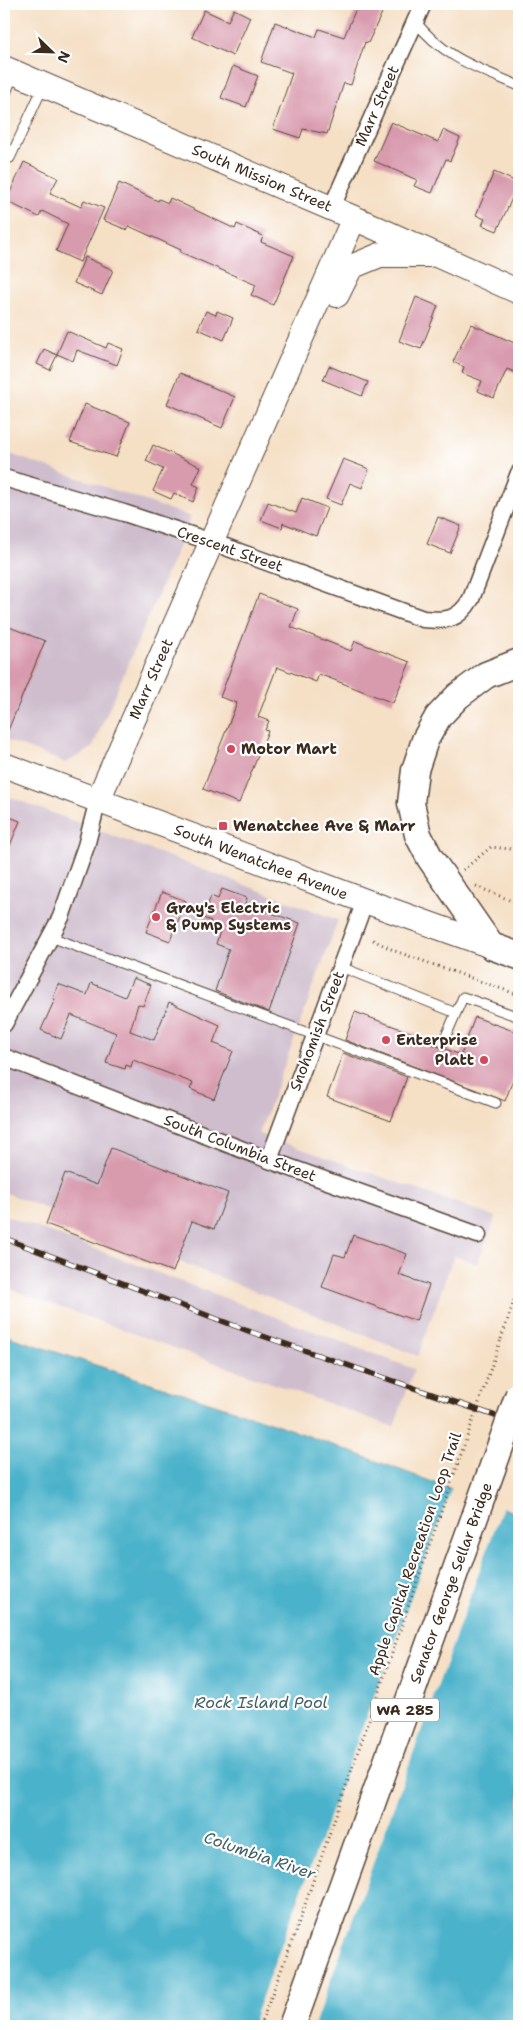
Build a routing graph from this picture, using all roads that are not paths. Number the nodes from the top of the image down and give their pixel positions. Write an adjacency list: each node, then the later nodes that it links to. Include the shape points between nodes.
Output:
1 (424, 4): 2 (street, Marr Street)
2 (416, 21): 5 (lane, via 428,37 449,55); 8 (street, Marr Street)
3 (9, 70): 4 (main road, South Mission Street); 6 (lane)
4 (44, 85): 7 (lane, via 10,158); 8 (main road, South Mission Street)
5 (519, 86)
6 (4, 98)
7 (4, 156)
8 (331, 208): 9 (main road, South Mission Street)
9 (354, 218): 10 (main road, South Mission Street); 12 (main road, Marr Street)
10 (437, 255): 11 (main road, South Mission Street); 12 (main road, Marr Street, via 380,255 351,267 320,327)
11 (519, 292)
12 (304, 335): 15 (main road, Marr Street)
13 (519, 473): 15 (street, Crescent Street, via 474,592 465,610 447,619 423,619)
14 (4, 478): 15 (street, Crescent Street, via 124,512)
15 (212, 542): 18 (main road, Marr Street)
16 (519, 662): 21 (main road, via 486,675 458,696 438,717 424,740 415,770 411,803 418,835 430,858)
17 (4, 765): 18 (main road, South Wenatchee Avenue)
18 (98, 800): 19 (main road, South Wenatchee Avenue); 20 (street, Marr Street, via 70,895)
19 (365, 902): 21 (main road, South Wenatchee Avenue); 23 (street, Snohomish Street)
20 (51, 936): 26 (street, Marr Street); 27 (lane)
21 (490, 946): 22 (main road, South Wenatchee Avenue)
22 (519, 956)
23 (341, 967): 24 (lane); 27 (street, Snohomish Street)
24 (456, 1013): 25 (lane, via 463,996); 28 (lane)
25 (519, 1017)
26 (4, 1024)
27 (315, 1035): 30 (lane); 31 (street, Snohomish Street)
28 (443, 1044)
29 (4, 1057): 31 (street, South Columbia Street)
30 (496, 1103)
31 (269, 1160): 32 (street, South Columbia Street)
32 (478, 1235)
33 (519, 1394): 34 (main road, Senator George Sellar Bridge / WA 285, bridge)
34 (292, 2026)

